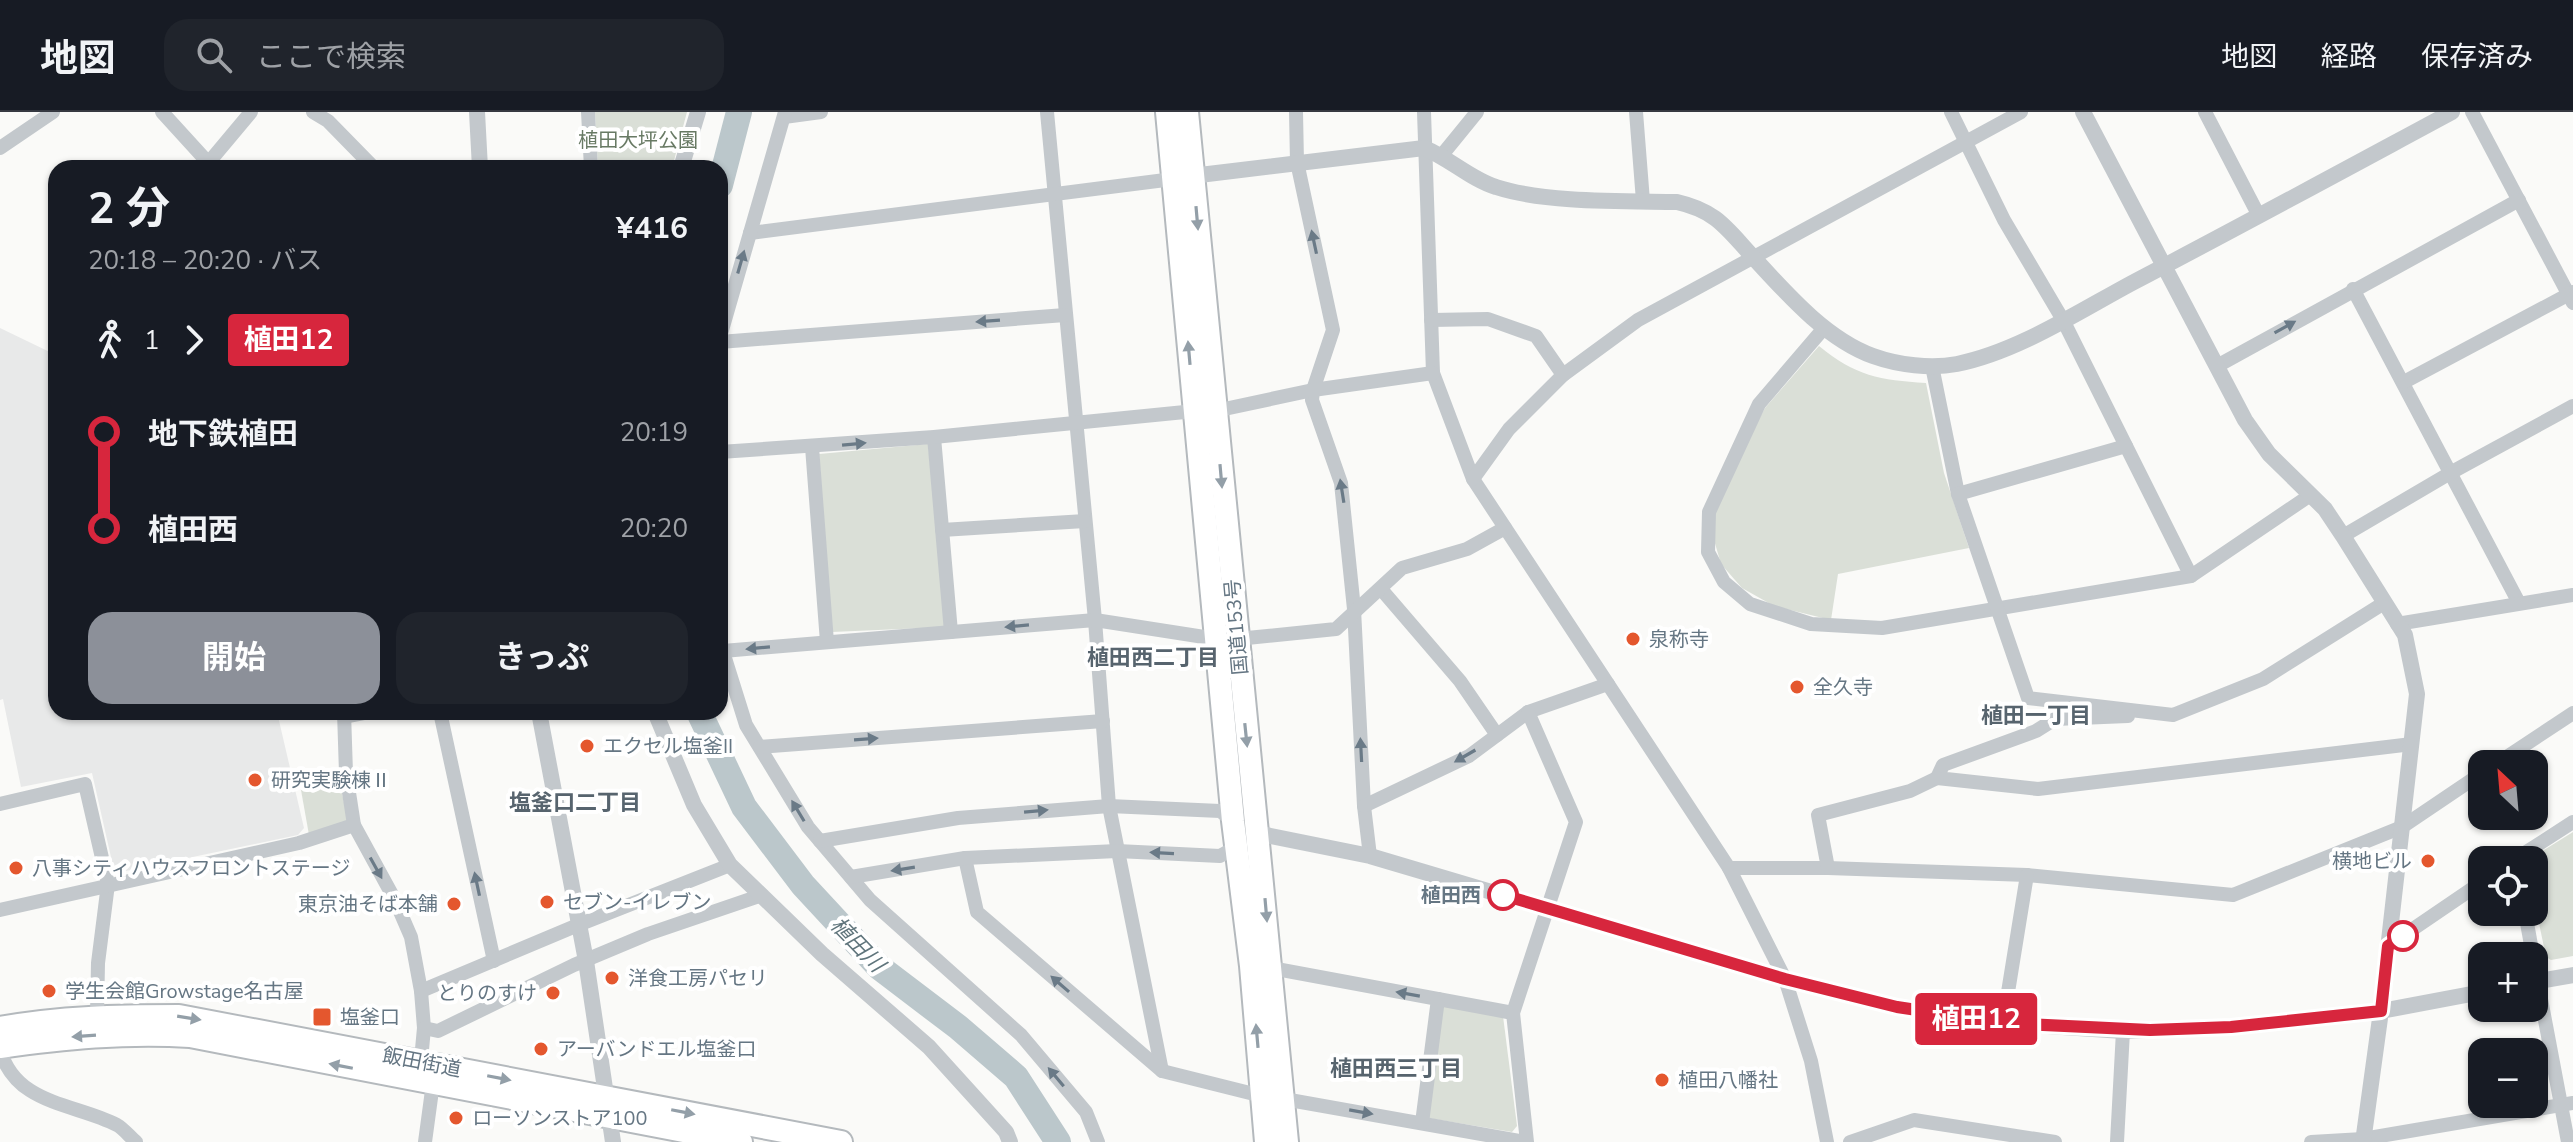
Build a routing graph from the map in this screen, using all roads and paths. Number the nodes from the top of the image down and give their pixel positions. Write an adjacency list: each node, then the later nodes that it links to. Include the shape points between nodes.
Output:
1 (53, 112): 24 (street)
2 (162, 112): 27 (street)
3 (251, 112): 28 (street)
4 (313, 112): 29 (street)
5 (477, 112): 30 (street)
6 (588, 112): 31 (street)
7 (698, 112): 32 (street)
8 (821, 112): 21 (street)
9 (1047, 112): 35 (street)
10 (1167, 112): 34 (highway, 国道153号)
11 (1187, 112): 34 (highway, 国道153号)
12 (1296, 112): 33 (street)
13 (1424, 112): 25 (street)
14 (1477, 112): 26 (street)
15 (1951, 112): 23 (street)
16 (2021, 112): 23 (street)
17 (2083, 112): 41 (street)
18 (2207, 112): 38 (street)
19 (2452, 112): 38 (street)
20 (2472, 112): 36 (street)
21 (785, 114): 39 (street)
22 (1640, 114): 37 (street)
23 (1967, 142): 40 (street); 47 (street, via 2004,220)
24 (0, 148)
25 (1424, 148): 26 (street); 33 (street); 46 (street)
26 (1442, 155): 37 (street, via 1492,187 1528,195)
27 (207, 160)
28 (216, 160)
29 (366, 160)
30 (480, 160)
31 (591, 160)
32 (683, 160)
33 (1297, 162): 34 (street); 55 (street, one-way to 33, via 1333,330)
34 (1183, 177): 35 (street); 57 (highway, 国道153号)
35 (1054, 194): 39 (street); 45 (street)
36 (2519, 200): 42 (street); 43 (street)
37 (1643, 201): 40 (street, via 1693,205 1721,221)
38 (2259, 216): 41 (street)
39 (750, 233): 44 (street, one-way to 39)
40 (1753, 257): 48 (street); 53 (street, via 1638,320)
41 (2165, 266): 47 (street); 51 (street)
42 (2353, 289): 51 (street, one-way to 42); 54 (street)
43 (2571, 296): 54 (street)
44 (728, 311)
45 (1065, 315): 49 (street, one-way to 49); 58 (street)
46 (1431, 320): 52 (street); 53 (street, via 1488,319 1536,336)
47 (2063, 320): 50 (street, via 1995,354); 60 (street)
48 (1824, 328): 50 (street, via 1875,357); 76 (street, via 1759,404 1709,512 1708,552 1724,582 1750,604 1811,624 1882,628)
49 (728, 339)
50 (1932, 366): 65 (street)
51 (2217, 366): 66 (street, via 2245,420)
52 (1433, 373): 55 (street); 64 (street)
53 (1563, 375): 64 (street, via 1509,429)
54 (2404, 382): 63 (street)
55 (1313, 390): 57 (street); 77 (street, one-way to 55, via 1341,483)
56 (2573, 406): 63 (street)
57 (1205, 411): 58 (street); 81 (highway, 国道153号)
58 (1075, 423): 59 (street); 67 (street)
59 (934, 437): 61 (street, one-way to 59); 69 (street)
60 (2126, 446): 65 (street); 71 (street)
61 (812, 447): 62 (street); 82 (street)
62 (728, 452)
63 (2452, 472): 70 (street); 75 (street)
64 (1473, 479): 68 (street)
65 (1958, 494): 76 (street)
66 (2309, 496): 70 (street); 71 (street)
67 (1085, 521): 69 (street); 78 (street)
68 (1505, 528): 72 (street, via 1467,549 1402,568); 85 (street)
69 (942, 530): 80 (street)
70 (2343, 536): 74 (street)
71 (2191, 576): 76 (street)
72 (1381, 589): 77 (street); 94 (street, via 1460,681)
73 (2573, 595): 75 (street)
74 (2384, 603): 79 (street); 88 (street, via 2263,679)
75 (2519, 603): 79 (street)
76 (1998, 608): 88 (street, via 2028,698)
77 (1354, 609): 81 (street, via 1336,629); 102 (street, one-way to 77)
78 (1095, 620): 80 (street, one-way to 80); 81 (street); 93 (street)
79 (2397, 624): 95 (street, via 2405,635 2417,694)
80 (951, 632): 82 (street)
81 (1227, 639): 103 (highway, 国道153号); 107 (highway, 国道153号, one-way to 107)
82 (827, 642): 83 (street, one-way to 83)
83 (728, 646)
84 (728, 666): 96 (street, via 746,725)
85 (1608, 684): 86 (street); 115 (street)
86 (1528, 712): 94 (street); 122 (street, via 1576,822)
87 (2573, 713): 97 (street)
88 (2173, 715): 98 (street, via 2055,719 1943,765)
89 (344, 720): 105 (street)
90 (442, 720): 126 (street, one-way to 90)
91 (540, 720): 124 (street)
92 (658, 720): 114 (street, via 694,805)
93 (1103, 721): 96 (street, one-way to 93); 101 (street)
94 (1497, 735): 102 (street, one-way to 102, via 1469,756)
95 (2412, 744): 98 (street, via 2038,789); 106 (street)
96 (760, 747): 108 (street, one-way to 96)
97 (2517, 750)
98 (1937, 778): 116 (street, via 1910,791 1818,815)
99 (2468, 782): 106 (street)
100 (0, 804): 119 (street, via 85,784)
101 (1109, 806): 103 (street, via 1220,811); 108 (street, one-way to 101, via 958,818); 111 (street)
102 (1364, 806): 112 (street)
103 (1233, 821): 107 (street); 109 (highway, 国道153号)
104 (2573, 822): 110 (street)
105 (354, 825): 119 (street, via 299,843); 132 (street, one-way to 132, via 411,937)
106 (2402, 827): 117 (street, via 2233,895); 125 (street)
107 (1256, 833): 109 (street); 112 (street); 128 (highway, 国道153号, one-way to 128)
108 (820, 841): 118 (street)
109 (1237, 846): 111 (street, one-way to 111, via 1220,856); 147 (highway, 国道153号, one-way to 109)
110 (2536, 846)
111 (1117, 851): 113 (street); 145 (street)
112 (1370, 856): 122 (street)
113 (965, 858): 118 (street, one-way to 118); 145 (street, one-way to 113, via 977,912)
114 (730, 865): 121 (street); 124 (street)
115 (1729, 868): 116 (street); 130 (street)
116 (1828, 868): 117 (street)
117 (2027, 875): 139 (street)
118 (851, 877): 158 (street, one-way to 118, via 1086,1112 1021,1035)
119 (108, 884): 123 (street); 137 (street)
120 (2468, 892): 125 (street)
121 (762, 895): 127 (street); 157 (street, via 929,1047)
122 (1549, 909): 130 (street); 136 (street)
123 (0, 910)
124 (578, 925): 126 (street); 127 (street)
125 (2388, 946): 135 (street)
126 (494, 961): 132 (street)
127 (586, 961): 141 (street, via 438,1031); 149 (street)
128 (1271, 968): 134 (street, one-way to 128); 147 (highway, 国道153号)
129 (2573, 975): 131 (street)
130 (1785, 979): 139 (street, via 1897,1007); 162 (street, via 1811,1061)
131 (2548, 980)
132 (421, 991): 141 (street)
133 (2468, 995): 135 (street)
134 (1438, 999): 136 (street); 150 (street)
135 (2381, 1011): 142 (street, via 2231,1027); 151 (street)
136 (1513, 1013): 161 (street)
137 (97, 1016): 140 (highway, 飯田街道); 144 (highway, 飯田街道, one-way to 144, via 179,1016)
138 (2546, 1022): 148 (street)
139 (2003, 1023): 142 (street)
140 (0, 1028)
141 (424, 1028): 144 (street)
142 (2123, 1031): 165 (street)
143 (0, 1048): 146 (highway, 飯田街道, one-way to 143, via 190,1036 108,1034); 152 (street, via 19,1085 44,1100 119,1126)
144 (421, 1060): 146 (street); 149 (highway, 飯田街道, one-way to 149, via 578,1093)
145 (1162, 1071): 147 (street)
146 (433, 1083): 149 (highway, 飯田街道); 153 (street)
147 (1273, 1097): 150 (street, one-way to 150); 159 (highway, 国道153号); 160 (highway, 国道153号)
148 (2567, 1104): 151 (street); 167 (street)
149 (608, 1107): 154 (street); 155 (highway, 飯田街道); 156 (highway, 飯田街道, one-way to 156)
150 (1422, 1123): 161 (street)
151 (2363, 1140): 166 (street)
152 (136, 1142)
153 (425, 1142)
154 (613, 1142)
155 (741, 1142)
156 (841, 1142)
157 (1010, 1142)
158 (1098, 1142)
159 (1266, 1142)
160 (1287, 1142)
161 (1527, 1142)
162 (1827, 1142)
163 (1850, 1142): 164 (street, via 1914,1120)
164 (2055, 1142)
165 (2117, 1142)
166 (2311, 1142)
167 (2568, 1142)

